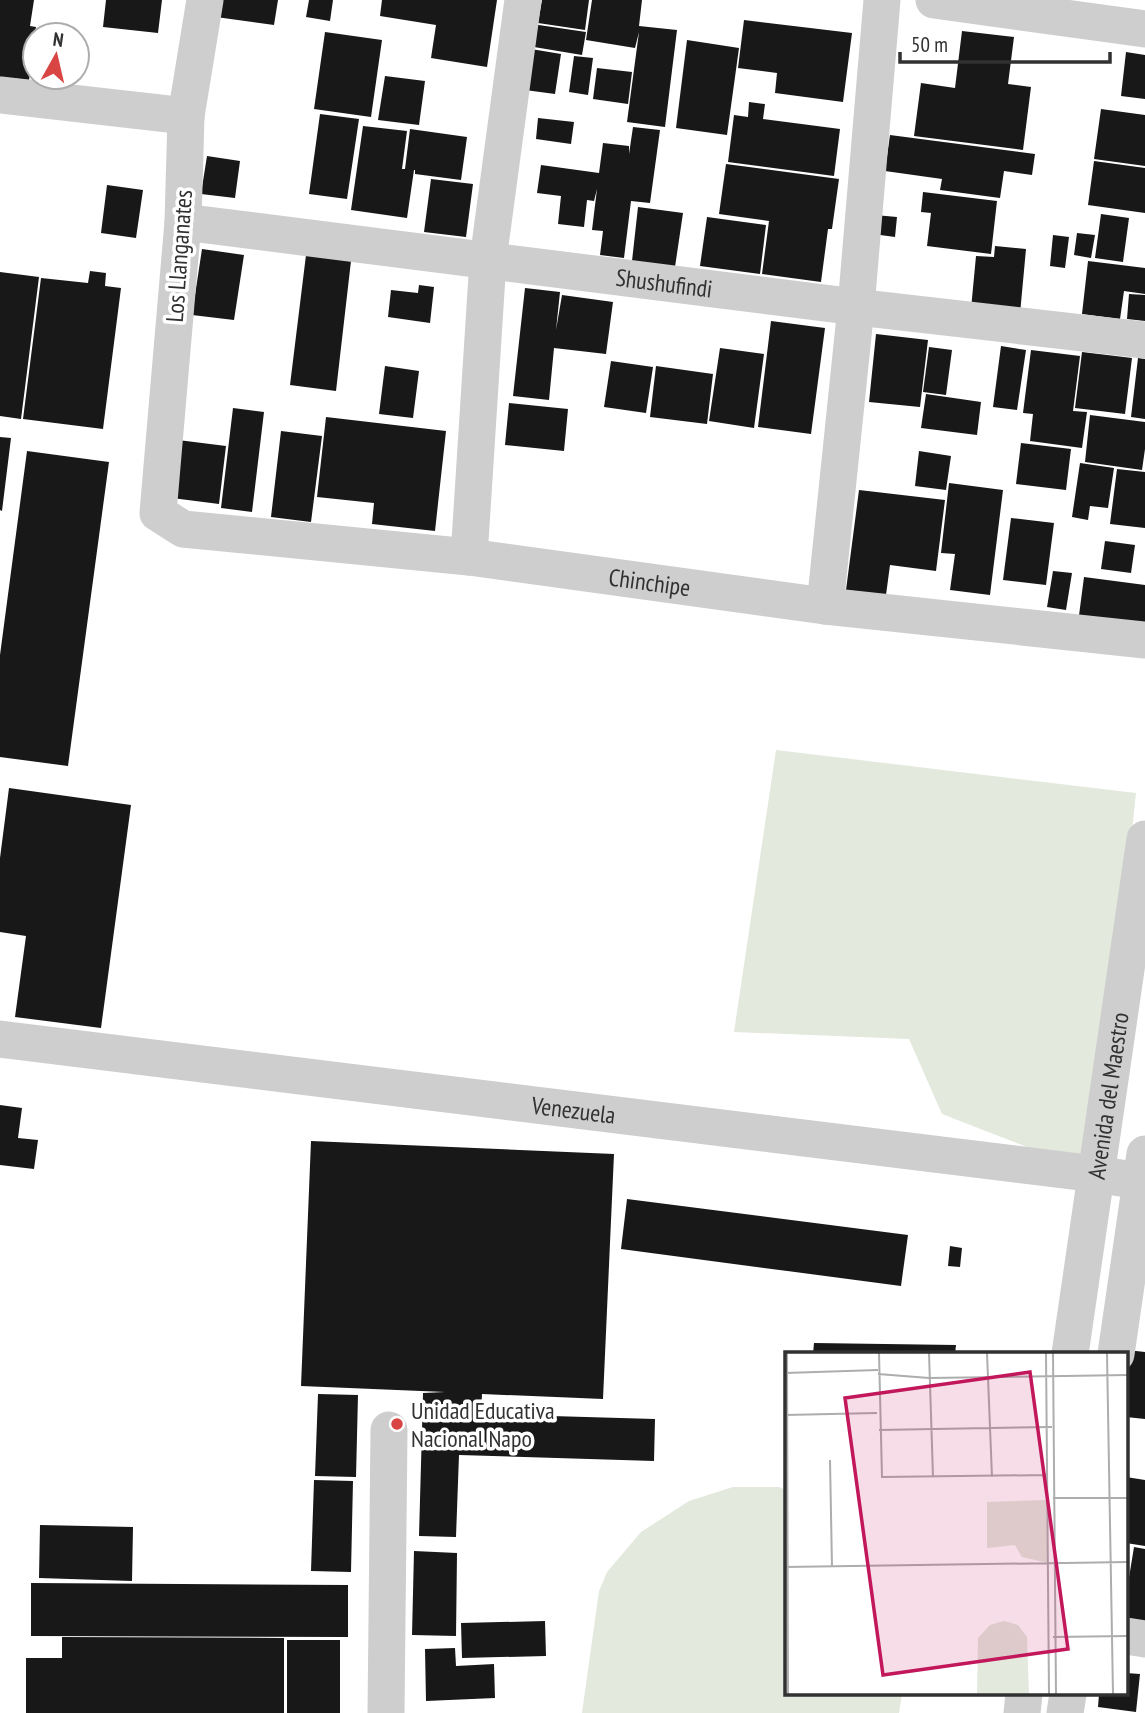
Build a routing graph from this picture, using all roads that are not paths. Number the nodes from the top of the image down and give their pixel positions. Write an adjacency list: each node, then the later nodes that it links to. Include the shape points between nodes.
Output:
1 (205, 0): 7 (street, Los Llanganates)
2 (523, 0): 9 (street)
3 (882, 0): 10 (street)
4 (934, 0): 5 (street)
5 (1145, 29)
6 (0, 94): 7 (street)
7 (186, 116): 8 (street, Los Llanganates)
8 (183, 222): 9 (street, Shushufindi); 12 (street, Los Llanganates)
9 (488, 260): 10 (street, Shushufindi); 13 (street)
10 (856, 307): 11 (street, Shushufindi); 14 (street)
11 (1145, 340)
12 (158, 513): 13 (street, Chinchipe, via 183,529)
13 (469, 557): 14 (street, Chinchipe)
14 (825, 606): 15 (street, Chinchipe)
15 (1140, 645)
16 (1145, 839): 19 (street, Avenida del Maestro)
17 (0, 1040): 19 (street, Venezuela)
18 (1144, 1172): 19 (street, Venezuela); 21 (street)
19 (1096, 1174): 20 (street, Avenida del Maestro)
20 (1070, 1352)
21 (1116, 1352)
22 (388, 1430): 23 (street)
23 (386, 1713)

